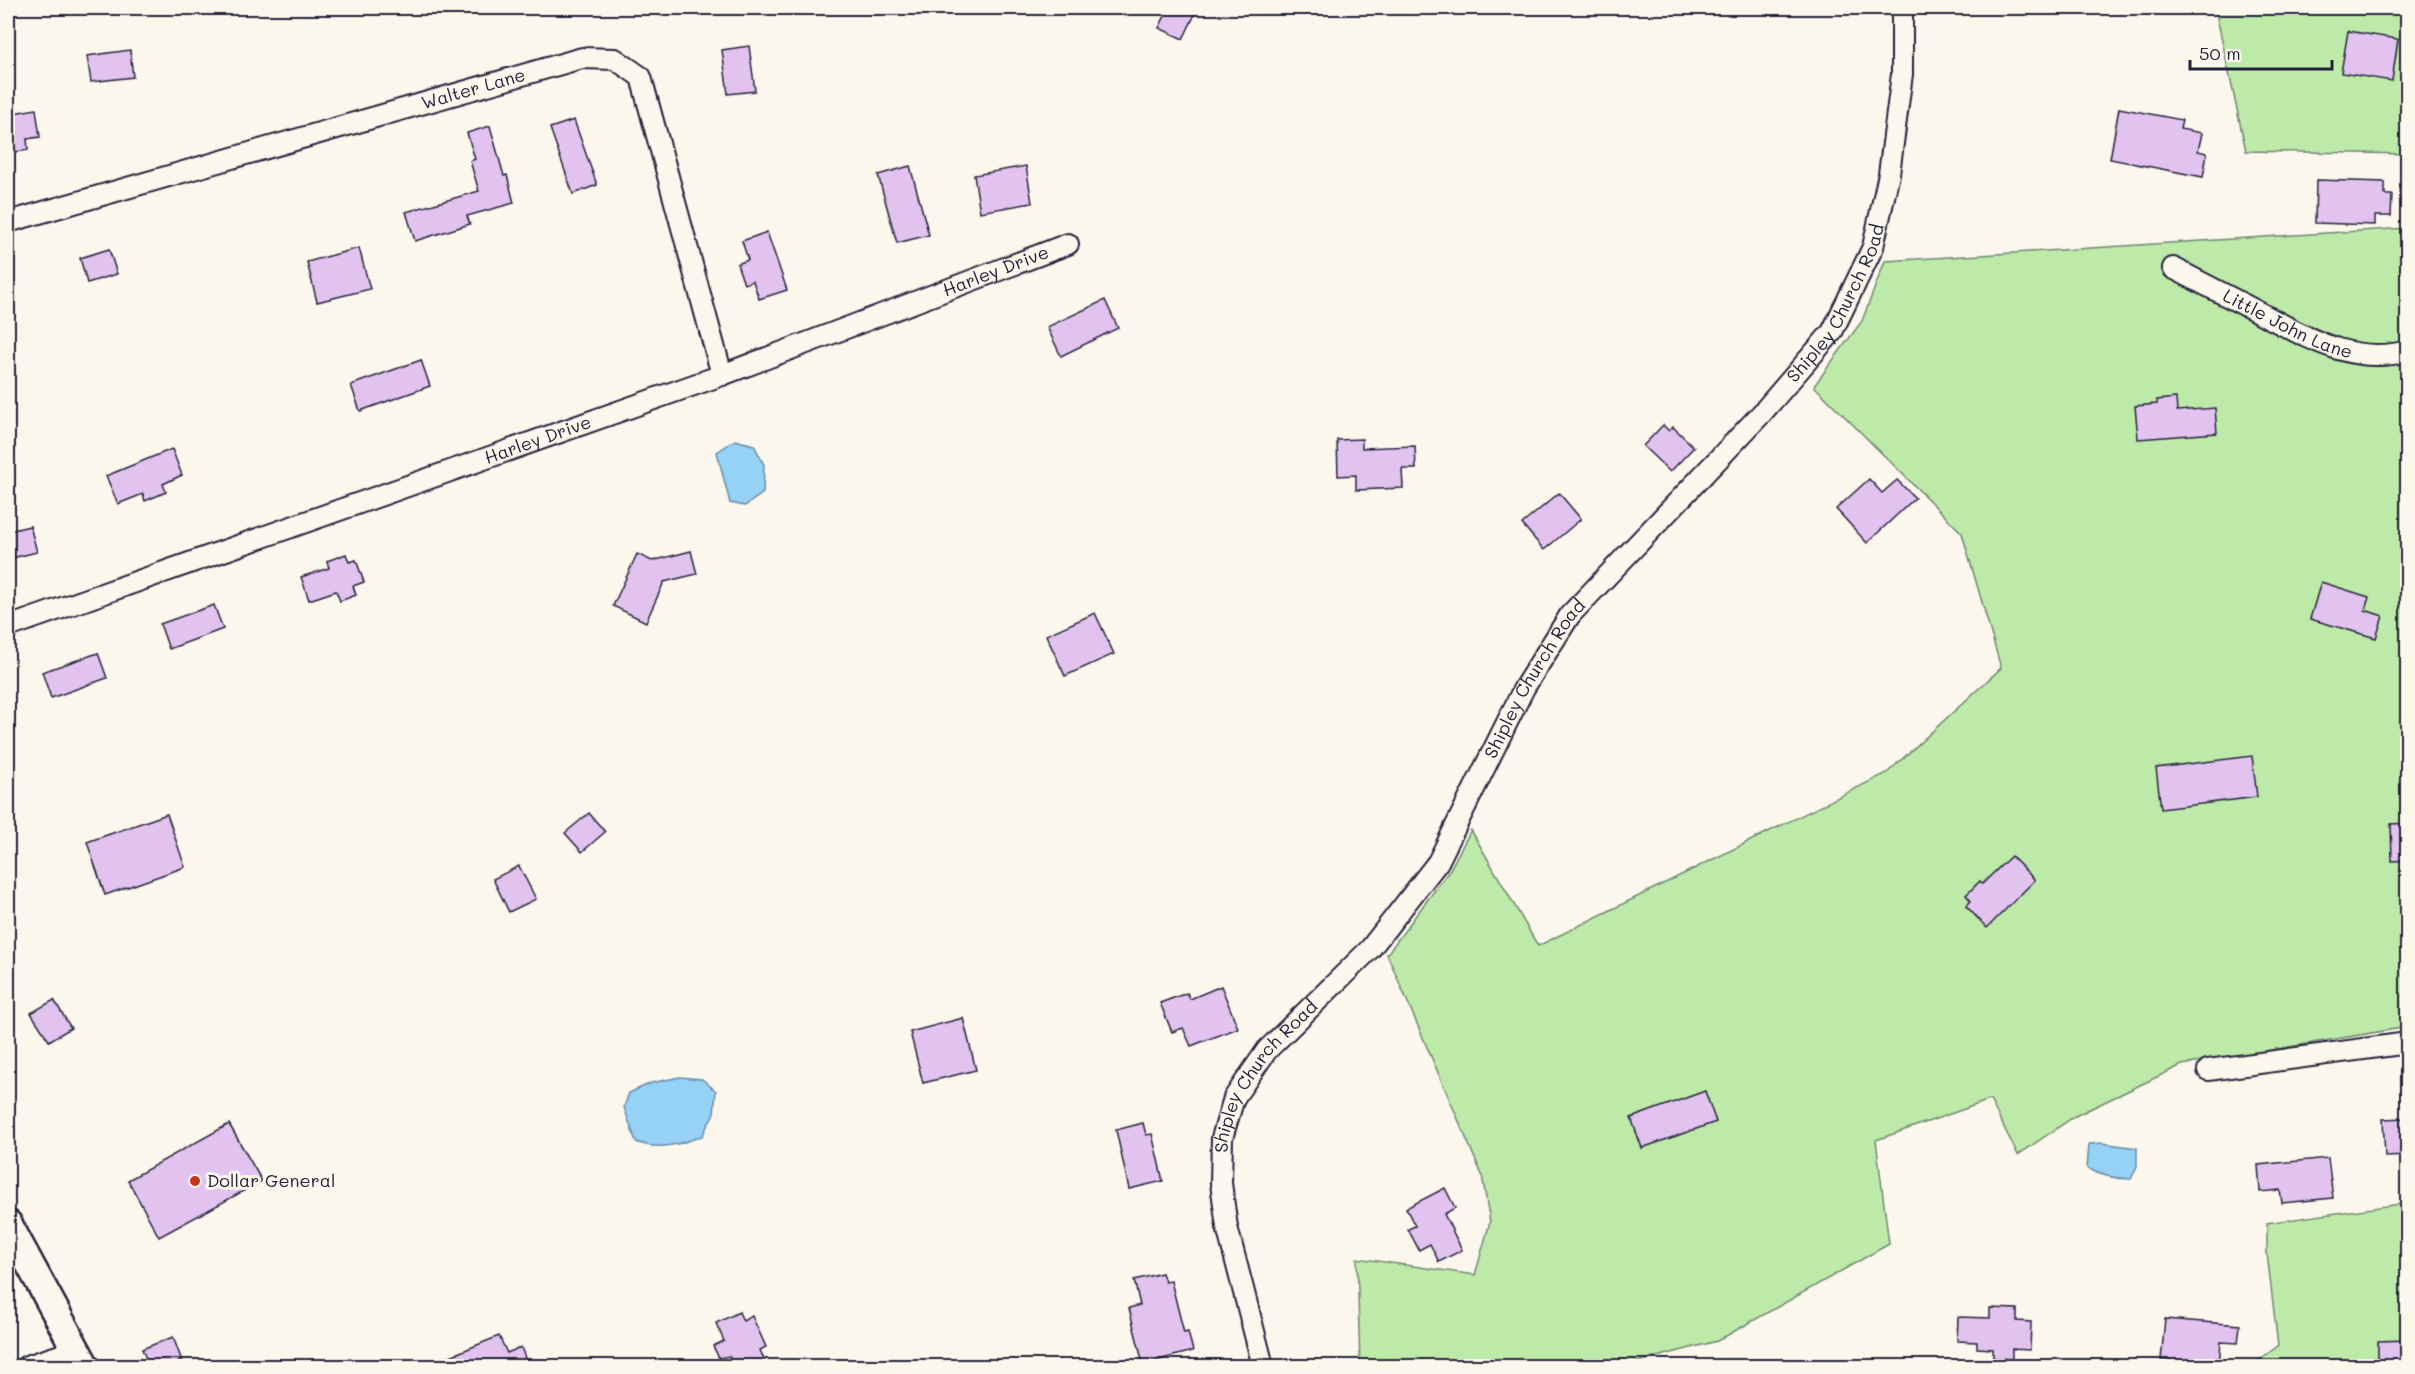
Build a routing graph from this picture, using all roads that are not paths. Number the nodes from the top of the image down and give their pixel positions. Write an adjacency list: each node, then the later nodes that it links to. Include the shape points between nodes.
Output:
1 (1902, 8): 13 (street, Shipley Church Road, via 1902,74 1889,174 1873,247 1832,332 1762,413 1570,615 1524,688 1438,862 1370,949 1267,1050 1234,1098 1222,1138 1221,1183 1227,1227)
2 (8, 222): 6 (street, Walter Lane, via 582,58 615,59 641,77)
3 (1068, 244): 6 (street, Harley Drive)
4 (2173, 268): 5 (street, Little John Lane, via 2324,346 2359,354 2392,355)
5 (2408, 351)
6 (722, 375): 7 (street, Harley Drive)
7 (8, 627)
8 (2408, 1043): 9 (street)
9 (2208, 1070)
10 (8, 1224): 11 (main road)
11 (80, 1358): 12 (street)
12 (27, 1366)
13 (1263, 1366)

